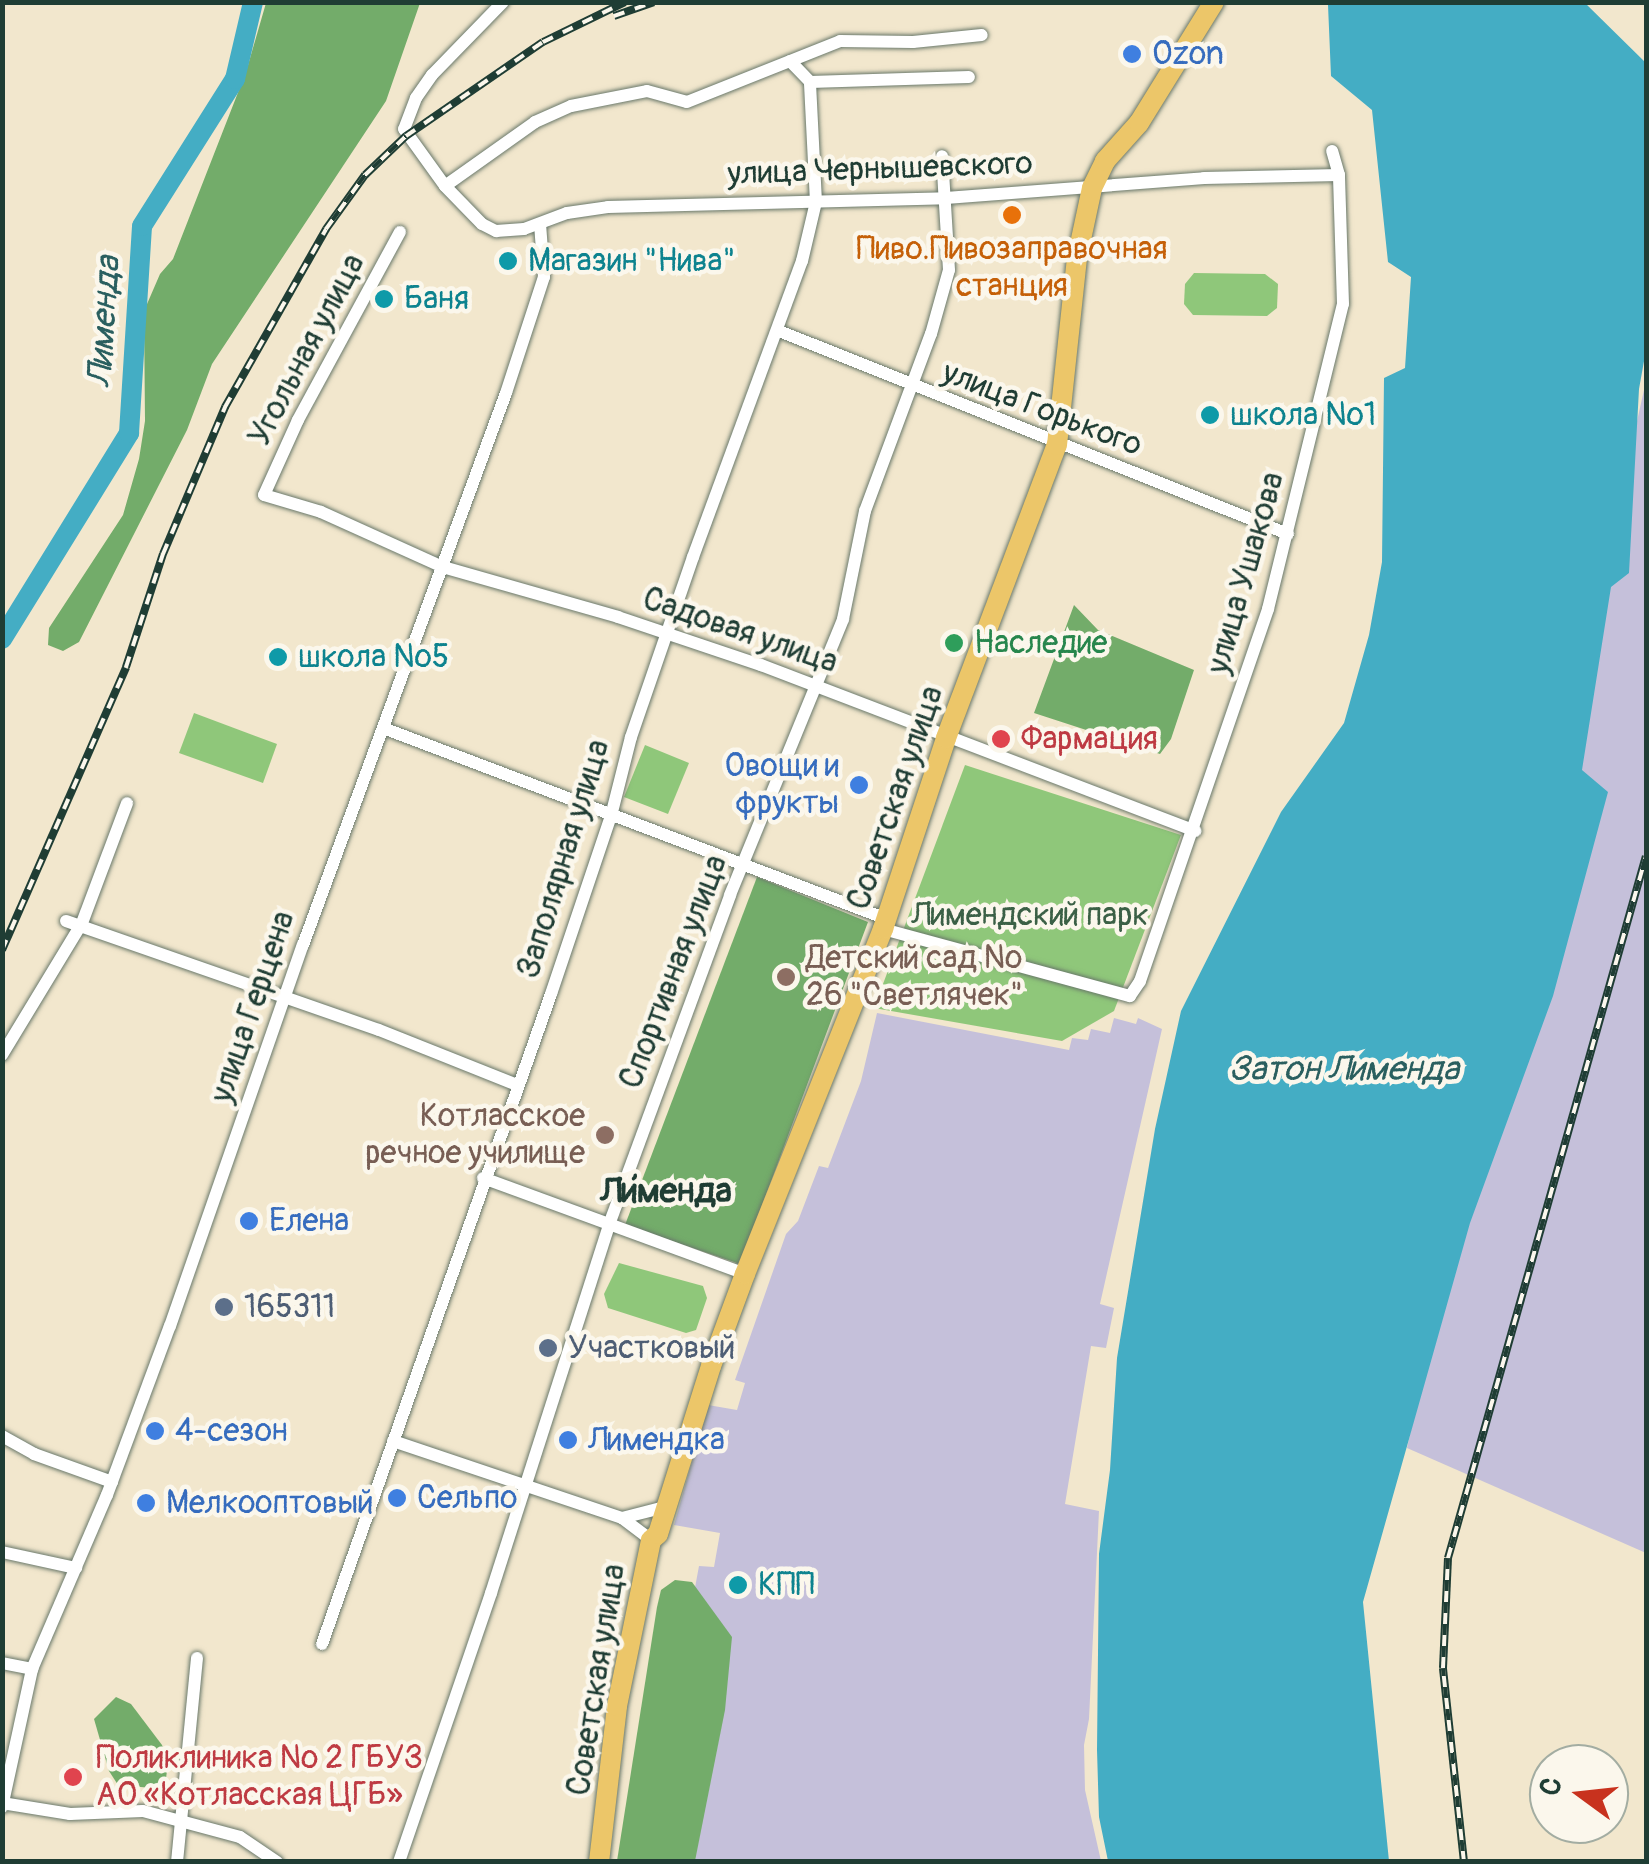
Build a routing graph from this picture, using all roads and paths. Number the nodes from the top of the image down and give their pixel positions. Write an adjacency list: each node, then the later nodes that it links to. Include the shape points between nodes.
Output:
1 (503, 2): 10 (street, улица Чернышевского, via 432,74 405,122 406,136)
2 (1214, 2): 11 (main road, Советская улица)
3 (982, 35): 4 (street, via 840,41)
4 (790, 60): 6 (street); 10 (street, via 687,102 647,90 553,112)
5 (969, 77): 6 (street)
6 (810, 82): 13 (street, Заполярная улица)
7 (1332, 151): 9 (street, улица Ушакова)
8 (942, 156): 12 (street, Спортивная улица)
9 (1339, 174): 11 (street, улица Чернышевского); 20 (street, улица Ушакова, via 1344,304)
10 (445, 186): 14 (street, улица Чернышевского, via 489,229 511,232)
11 (1092, 188): 12 (street, улица Чернышевского); 18 (main road, Советская улица)
12 (946, 198): 13 (street, улица Чернышевского); 17 (street, Спортивная улица, via 949,270)
13 (816, 202): 14 (street, улица Чернышевского, via 608,207); 16 (street, Заполярная улица)
14 (540, 224): 21 (street, улица Герцена, via 544,277)
15 (400, 232): 19 (street, Угольная улица)
16 (779, 331): 17 (street, улица Горького); 22 (street, Заполярная улица)
17 (912, 387): 18 (street, улица Горького); 23 (street, Спортивная улица, via 865,511 844,619)
18 (1057, 445): 20 (street, улица Горького); 25 (main road, Советская улица)
19 (264, 495): 21 (street, Садовая улица, via 321,512)
20 (1288, 534): 28 (street, улица Ушакова)
21 (443, 567): 22 (street, Садовая улица); 24 (street, улица Герцена)
22 (670, 633): 23 (street, Садовая улица); 27 (street, Заполярная улица, via 631,737)
23 (814, 684): 25 (street, Садовая улица); 29 (street, Спортивная улица)
24 (384, 728): 27 (street); 33 (street, улица Герцена)
25 (946, 738): 28 (street, Садовая улица); 32 (main road, Советская улица)
26 (127, 804): 31 (street)
27 (611, 816): 29 (street); 35 (street, Заполярная улица)
28 (1195, 831): 32 (street, улица Ушакова, via 1146,970 1130,996)
29 (744, 862): 32 (street); 37 (street, Спортивная улица)
30 (66, 921): 31 (street)
31 (82, 923): 33 (street); 34 (street)
32 (885, 924): 38 (main road, Советская улица)
33 (285, 998): 35 (street); 41 (street, улица Герцена)
34 (2, 1055)
35 (517, 1086): 36 (street, Заполярная улица)
36 (483, 1178): 37 (street); 40 (street, Заполярная улица)
37 (610, 1222): 38 (street); 42 (street, Спортивная улица)
38 (746, 1274): 43 (main road, Советская улица)
39 (2, 1436): 41 (street)
40 (393, 1441): 42 (street); 48 (street, Заполярная улица)
41 (112, 1482): 47 (street, улица Герцена)
42 (526, 1488): 44 (street); 56 (street, Спортивная улица)
43 (665, 1507): 44 (street); 45 (main road, Советская улица)
44 (622, 1518): 45 (street)
45 (651, 1540): 57 (main road, Советская улица, via 617,1706)
46 (2, 1552): 47 (street)
47 (76, 1568): 51 (street, улица Герцена)
48 (322, 1644)
49 (197, 1658): 53 (street)
50 (2, 1663): 51 (street)
51 (32, 1670): 52 (street, улица Герцена)
52 (3, 1804): 53 (street, via 70,1814 144,1810)
53 (180, 1821): 54 (street); 55 (street, via 240,1837)
54 (176, 1862)
55 (277, 1862)
56 (399, 1862)
57 (599, 1862)

